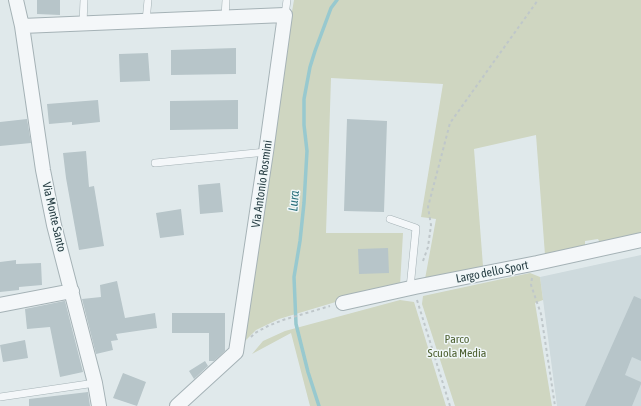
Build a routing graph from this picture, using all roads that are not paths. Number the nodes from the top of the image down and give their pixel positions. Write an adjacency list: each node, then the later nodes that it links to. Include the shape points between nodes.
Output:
1 (16, 0): 10 (street, Via Monte Santo)
2 (84, 0): 9 (lane)
3 (148, 0): 8 (lane)
4 (226, 0): 7 (lane)
5 (288, 0): 6 (lane)
6 (285, 14): 7 (street); 11 (street, Via Antonio Rosmini)
7 (225, 17): 8 (street)
8 (146, 20): 9 (street)
9 (84, 23): 10 (street)
10 (22, 26): 16 (street, Via Monte Santo, via 43,170)
11 (266, 152): 12 (lane); 22 (street, Via Antonio Rosmini, via 236,352)
12 (155, 163)
13 (390, 219): 15 (lane, via 416,228)
14 (641, 240): 15 (street, Largo dello Sport)
15 (412, 287): 17 (street, Largo dello Sport)
16 (72, 291): 18 (street); 19 (street, Via Monte Santo)
17 (343, 303)
18 (0, 304)
19 (95, 382): 20 (lane); 21 (street, Via Monte Santo)
20 (0, 397)
21 (99, 406)
22 (177, 406)

